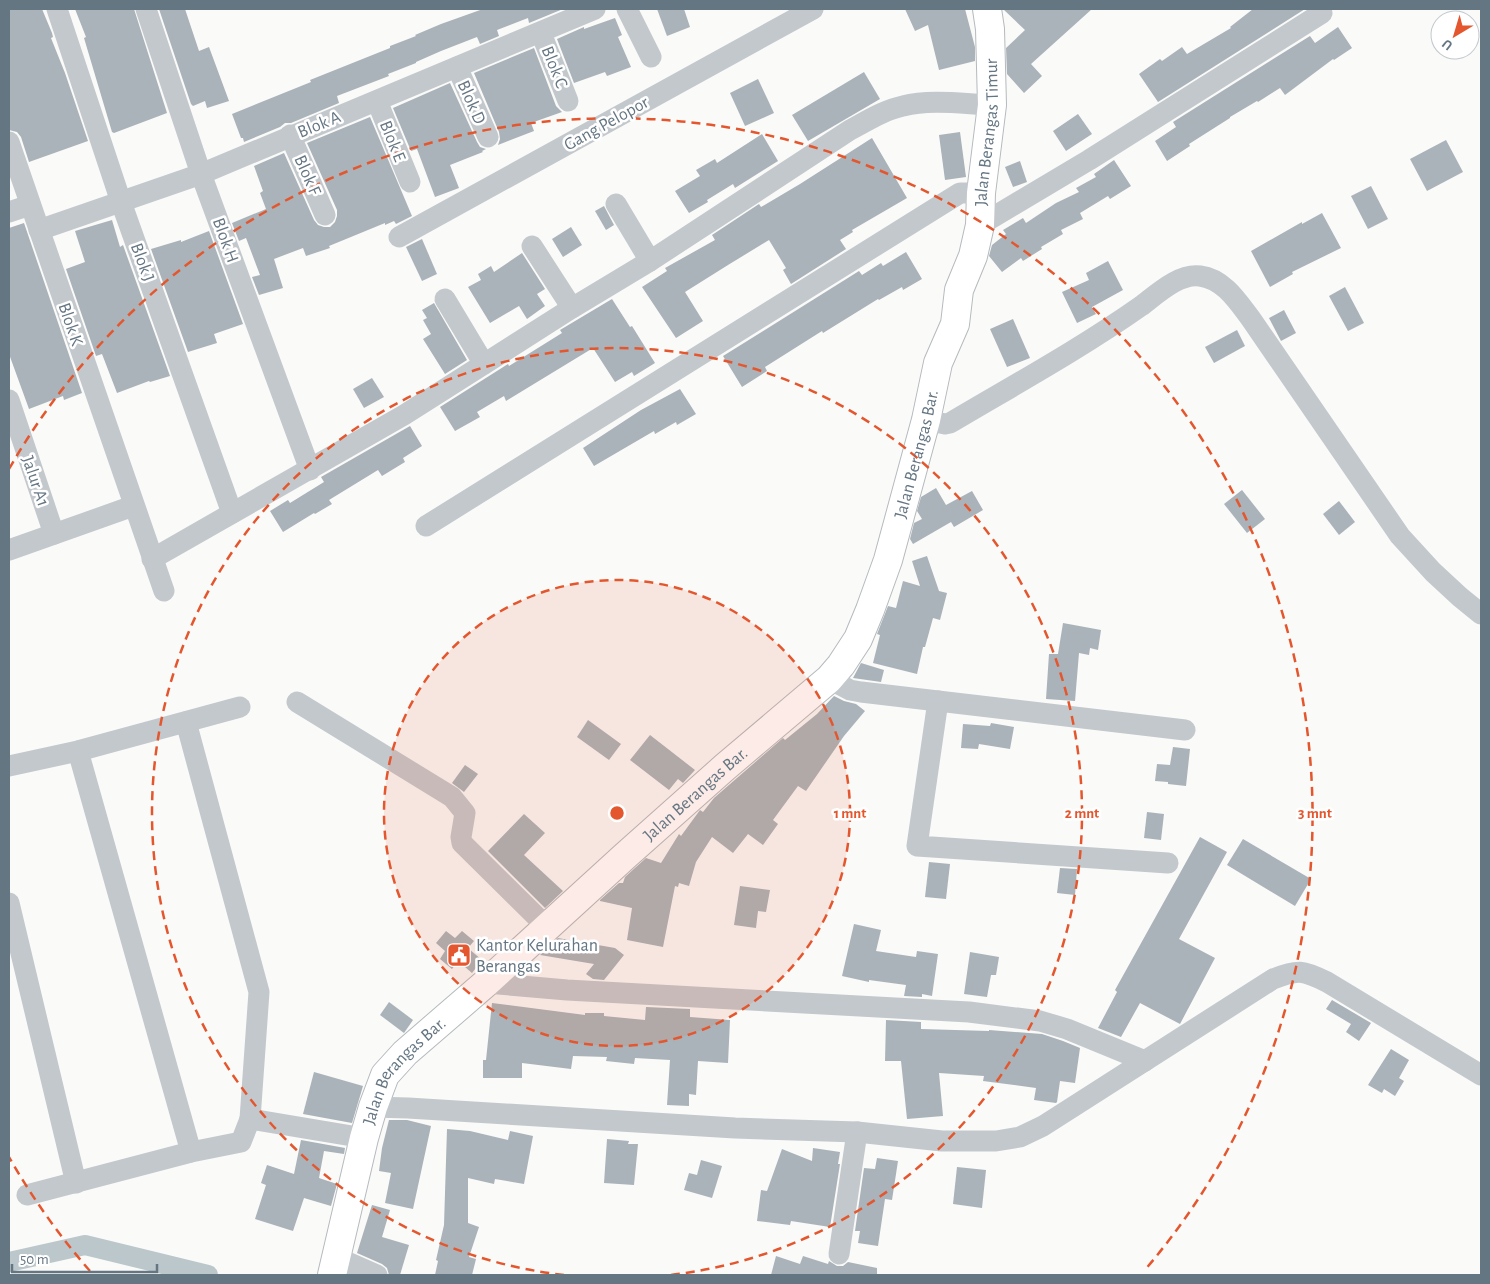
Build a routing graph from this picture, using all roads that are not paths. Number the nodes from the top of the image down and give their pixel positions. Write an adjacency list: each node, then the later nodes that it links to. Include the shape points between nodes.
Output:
1 (57, 9): 20 (street, Blok J)
2 (146, 9): 17 (street, Blok H)
3 (595, 9): 8 (street, Blok A)
4 (627, 9): 9 (street)
5 (813, 9): 27 (street, Gang Pelopor)
6 (988, 9): 13 (main road, Jalan Berangas Timur)
7 (1322, 13): 25 (street)
8 (541, 33): 10 (street, Blok A); 12 (street, Blok C)
9 (651, 57)
10 (457, 67): 11 (street, Blok A); 15 (street, Blok D)
11 (377, 101): 14 (street, Blok A); 18 (street, Blok E)
12 (568, 101)
13 (992, 104): 19 (main road, Jalan Berangas Timur); 30 (street, via 912,104 880,114 850,130)
14 (290, 135): 17 (street, Blok A); 24 (street, Blok F)
15 (488, 137)
16 (9, 142): 21 (street, Blok K)
17 (202, 174): 20 (street, Blok A); 36 (street, Blok H)
18 (410, 182)
19 (981, 193): 25 (main road, Jalan Berangas Timur); 39 (street, via 960,193)
20 (121, 202): 26 (street, Blok A); 38 (street, Blok J)
21 (30, 204): 23 (street); 26 (street, Blok K)
22 (616, 204): 30 (street)
23 (9, 212)
24 (326, 215)
25 (980, 225): 29 (main road, Jalan Berangas Timur)
26 (39, 230): 37 (street, Blok K)
27 (399, 237)
28 (532, 246): 32 (street)
29 (973, 256): 35 (main road, Jalan Berangas Bar., via 959,290 955,324 938,363)
30 (650, 261): 32 (street)
31 (445, 299): 33 (street)
32 (572, 308): 33 (street)
33 (484, 364): 36 (street)
34 (9, 400): 40 (street, Jalur A1)
35 (926, 420): 44 (street, via 950,423 1112,326 1166,288 1188,276 1210,279 1227,290 1251,319 1400,536 1432,572); 45 (main road, Jalan Berangas Bar., via 888,560 870,610 851,651)
36 (310, 470): 38 (street)
37 (133, 506): 40 (street); 42 (street, Blok K)
38 (232, 513): 42 (street)
39 (426, 526)
40 (54, 534): 41 (street)
41 (9, 550)
42 (152, 559): 43 (street, Blok K)
43 (164, 591)
44 (1481, 614)
45 (829, 679): 46 (street, via 850,690); 55 (main road, Jalan Berangas Bar., via 725,767)
46 (938, 701): 50 (street); 53 (street, via 917,846)
47 (297, 702): 55 (street, via 452,797 465,813 462,843)
48 (240, 707): 49 (street)
49 (186, 722): 51 (street); 60 (street, via 259,992)
50 (1185, 730)
51 (78, 751): 52 (street); 63 (street)
52 (9, 766)
53 (1168, 863)
54 (9, 903): 64 (street)
55 (548, 928): 56 (main road, Jalan Berangas Bar.)
56 (486, 983): 57 (street, via 970,1012 1040,1021); 59 (main road, Jalan Berangas Bar., via 405,1053 385,1075)
57 (1145, 1061): 58 (street, via 1273,979 1291,972 1314,975 1327,982); 61 (street, via 1067,1112 1020,1137 996,1141 942,1141)
58 (1481, 1075)
59 (373, 1108): 61 (street); 62 (main road, Jalan Berangas Bar.)
60 (250, 1119): 62 (street); 63 (street, via 241,1142)
61 (857, 1132): 66 (street)
62 (364, 1138): 67 (main road, Jalan Berangas Bar.)
63 (191, 1152): 64 (street)
64 (76, 1183): 65 (street)
65 (27, 1195)
66 (839, 1254)
67 (334, 1266): 68 (street)
68 (377, 1275)

